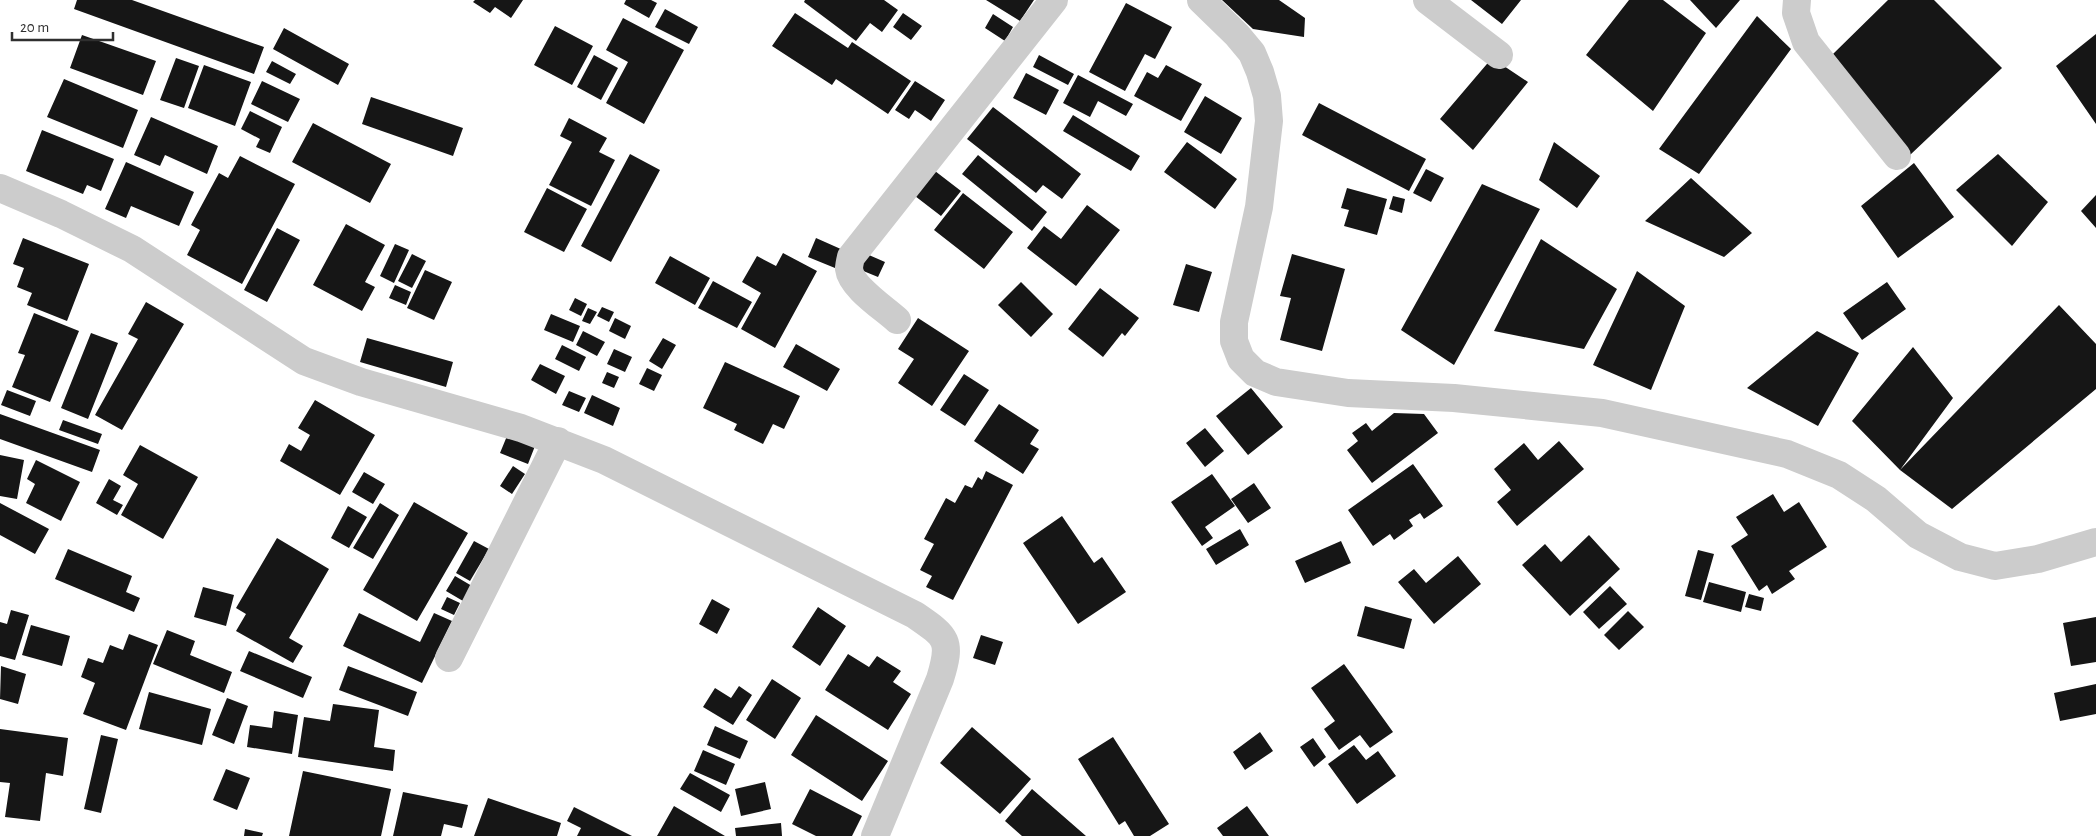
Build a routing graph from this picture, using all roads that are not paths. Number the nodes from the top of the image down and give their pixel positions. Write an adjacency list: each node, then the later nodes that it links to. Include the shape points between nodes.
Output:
1 (1054, 0): 8 (street, via 851,257 849,268 860,288)
2 (1201, 0): 10 (street, via 1252,53 1267,96 1269,121 1259,207 1234,322 1234,341 1241,359 1255,373 1276,382 1348,393 1454,398 1602,413 1787,454 1839,475 1876,499 1918,535 1960,557 1996,566 2038,559)
3 (1427, 0): 5 (street)
4 (1797, 0): 6 (street, via 1796,13 1806,42)
5 (1500, 55)
6 (1897, 156)
7 (0, 188): 9 (street, via 132,249 304,360 361,382)
8 (897, 320)
9 (558, 441): 11 (street); 12 (street, via 604,460 915,615 937,630 946,642 947,657)
10 (2096, 542)
11 (449, 658)
12 (875, 836)

